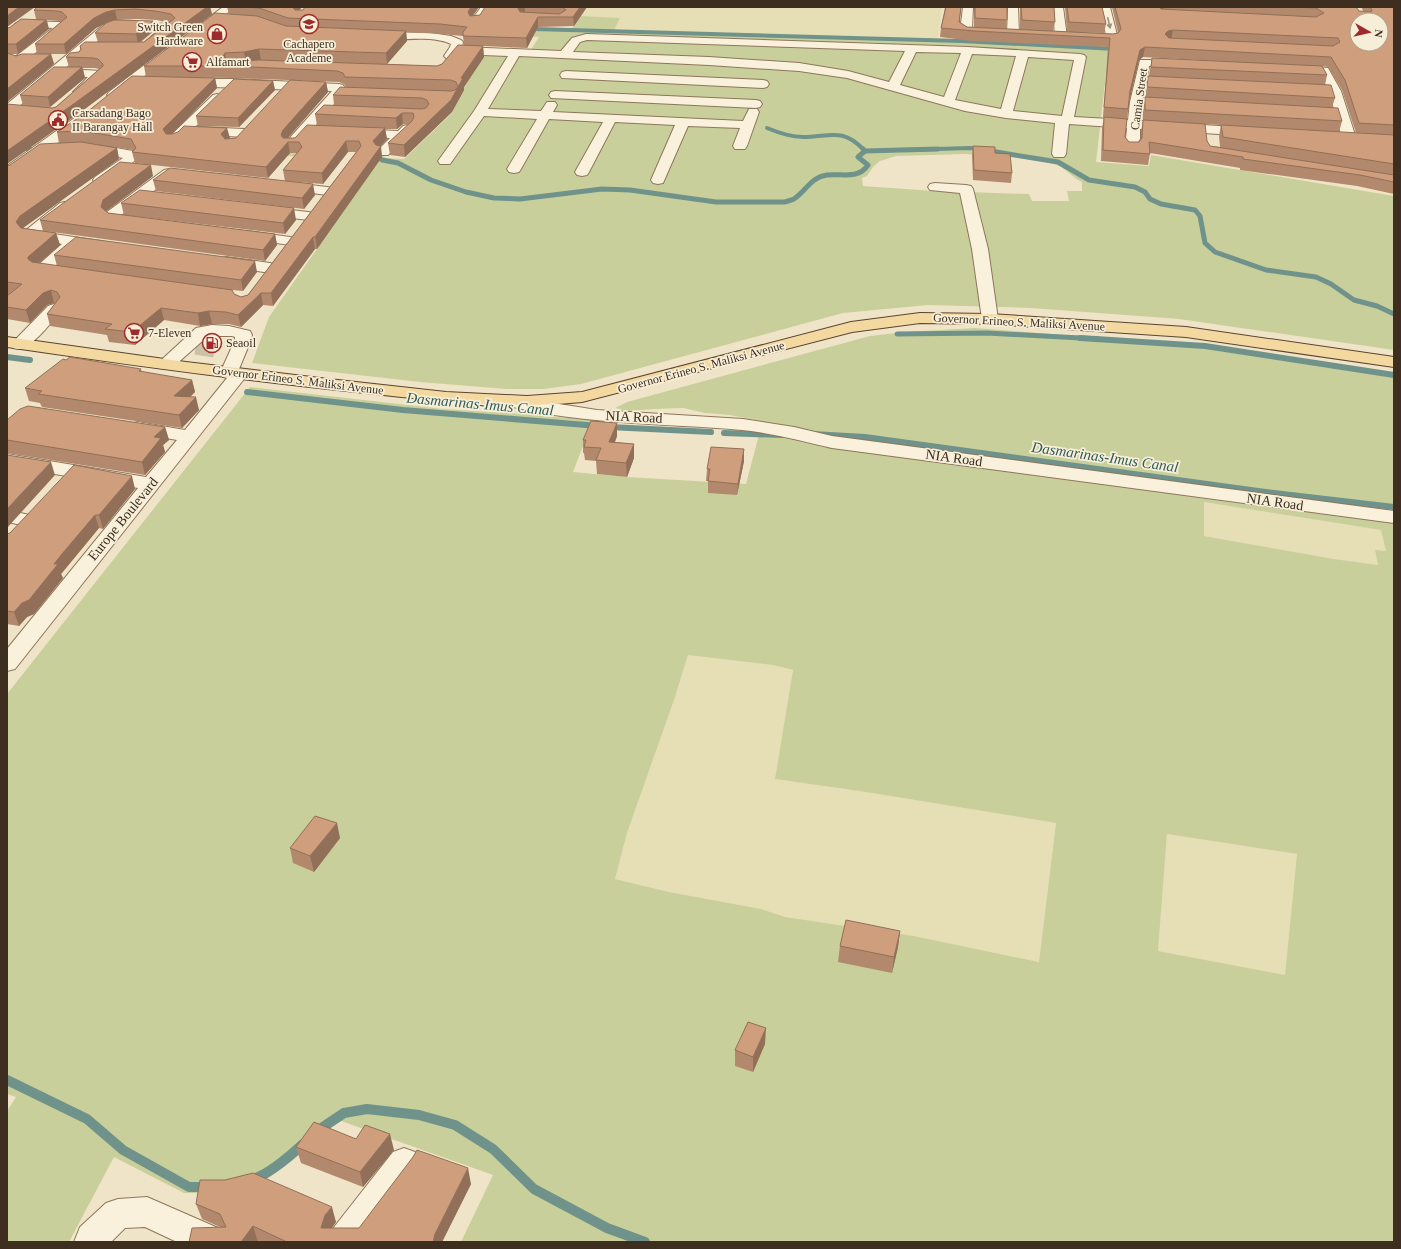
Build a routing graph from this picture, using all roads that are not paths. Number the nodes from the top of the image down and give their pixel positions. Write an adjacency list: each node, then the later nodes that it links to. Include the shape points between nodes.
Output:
1 (486, 7): 10 (street)
2 (968, 7): 3 (street, via 966,32 1017,34)
3 (1013, 7)
4 (1058, 7): 5 (street, one-way to 4, via 1112,39 1057,36)
5 (1105, 7)
6 (228, 8): 8 (street)
7 (38, 11): 24 (street, via 16,28 59,25 62,28)
8 (212, 14): 9 (street); 12 (street)
9 (234, 20)
10 (476, 22)
11 (363, 35): 18 (street, via 454,40 457,42)
12 (189, 36)
13 (178, 45): 28 (street)
14 (84, 47): 15 (street); 16 (street, via 107,27 169,28); 25 (street)
15 (100, 47)
16 (139, 48)
17 (912, 48): 19 (street); 22 (street, via 586,37 576,40); 42 (street)
18 (454, 50): 20 (street); 31 (street)
19 (968, 50): 21 (street); 50 (street)
20 (515, 53): 22 (street); 55 (street)
21 (1023, 53): 59 (street); 64 (street, via 1080,57)
22 (570, 55): 30 (street); 35 (street)
23 (7, 58): 24 (street)
24 (21, 59): 25 (street); 32 (street)
25 (70, 59): 26 (street); 34 (street)
26 (85, 59)
27 (140, 61): 28 (street)
28 (155, 62): 51 (street, via 141,79)
29 (1191, 64): 37 (street, Camia Street, via 1144,62)
30 (769, 65): 40 (street); 42 (street, via 848,75)
31 (442, 66)
32 (7, 69)
33 (1285, 69): 44 (street, via 1324,71)
34 (54, 72): 49 (street, via 98,74); 56 (street, via 10,108 13,112)
35 (566, 75): 40 (street); 47 (street)
36 (176, 81): 38 (street, via 216,84)
37 (1140, 81): 39 (street); 68 (street, Camia Street, via 1140,102)
38 (229, 82): 41 (street); 73 (street, via 179,135)
39 (1156, 82)
40 (763, 84): 52 (street)
41 (288, 85): 45 (street, via 336,87 340,90); 48 (street)
42 (893, 87): 50 (street)
43 (1320, 90): 44 (street)
44 (1335, 91): 60 (street)
45 (336, 93): 46 (street); 53 (street)
46 (352, 94)
47 (556, 95): 52 (street); 61 (street)
48 (278, 96)
49 (69, 101)
50 (948, 102): 59 (street)
51 (102, 104)
52 (756, 104): 67 (street)
53 (320, 111): 54 (street); 69 (street)
54 (336, 112)
55 (480, 112): 61 (street); 87 (street)
56 (41, 113)
57 (90, 113): 84 (street)
58 (1327, 113): 60 (street)
59 (1006, 114): 64 (street)
60 (1343, 114): 77 (street)
61 (546, 115): 62 (street); 89 (street)
62 (611, 118): 66 (street); 91 (street)
63 (418, 120): 75 (street)
64 (1064, 121): 68 (street); 86 (street)
65 (253, 122): 73 (street)
66 (683, 122): 67 (street); 96 (street)
67 (748, 125): 82 (street)
68 (1134, 125): 70 (street); 83 (street, Camia Street)
69 (304, 130): 71 (street); 81 (street)
70 (1210, 130): 74 (street); 79 (street)
71 (319, 131)
72 (342, 132): 75 (street)
73 (244, 133): 80 (street)
74 (1264, 133)
75 (403, 134): 85 (street)
76 (1333, 137): 77 (street)
77 (1349, 138): 78 (street)
78 (1364, 139)
79 (1212, 144)
80 (232, 145)
81 (291, 145)
82 (740, 146)
83 (1132, 148)
84 (40, 150): 88 (street, via 71,147 128,154 130,159); 90 (street)
85 (383, 152)
86 (1059, 154)
87 (445, 161)
88 (119, 167): 92 (street); 98 (street)
89 (514, 169)
90 (7, 172)
91 (582, 172)
92 (169, 173): 93 (street); 100 (street)
93 (184, 174)
94 (282, 174): 99 (street, via 272,185)
95 (336, 180): 99 (street)
96 (658, 180)
97 (935, 187): 113 (street, via 966,189 980,249)
98 (87, 190)
99 (327, 191): 104 (street)
100 (139, 195): 101 (street); 105 (street, via 112,215 112,218)
101 (161, 198)
102 (74, 199): 107 (street, via 28,234)
103 (252, 209): 104 (street)
104 (308, 216): 109 (street)
105 (148, 224)
106 (235, 234): 109 (street)
107 (74, 242): 108 (street); 111 (street, via 41,270)
108 (114, 247)
109 (276, 259): 110 (street)
110 (215, 260)
111 (75, 275)
112 (54, 309): 114 (street, via 35,330)
113 (990, 319): 117 (main road, Governor Erineo S. Maliksi Avenue, via 1186,332); 120 (main road, Governor Erineo S. Maliksi Avenue, via 920,318 851,327 582,397)
114 (13, 343): 118 (main road, Governor Erineo S. Maliksi Avenue)
115 (221, 348): 116 (street)
116 (240, 351): 118 (street, via 244,335 210,330 202,332 192,345); 119 (street, Europe Boulevard)
117 (1394, 362)
118 (166, 364): 119 (main road, Governor Erineo S. Maliksi Avenue)
119 (234, 374): 120 (main road, Governor Erineo S. Maliksi Avenue); 122 (street, Europe Boulevard)
120 (515, 402): 128 (street, NIA Road, via 597,415 697,420 750,426 832,442)
121 (119, 425): 122 (street)
122 (190, 436): 125 (street, Europe Boulevard)
123 (7, 460): 124 (street)
124 (72, 471): 125 (street); 126 (street)
125 (151, 484): 130 (street, Europe Boulevard)
126 (57, 487)
127 (7, 516): 129 (street, via 32,514)
128 (1394, 517)
129 (12, 537)
130 (11, 653)
131 (404, 1162): 134 (street)
132 (90, 1242): 133 (street, via 118,1214 147,1212)
133 (213, 1242)
134 (343, 1242)

